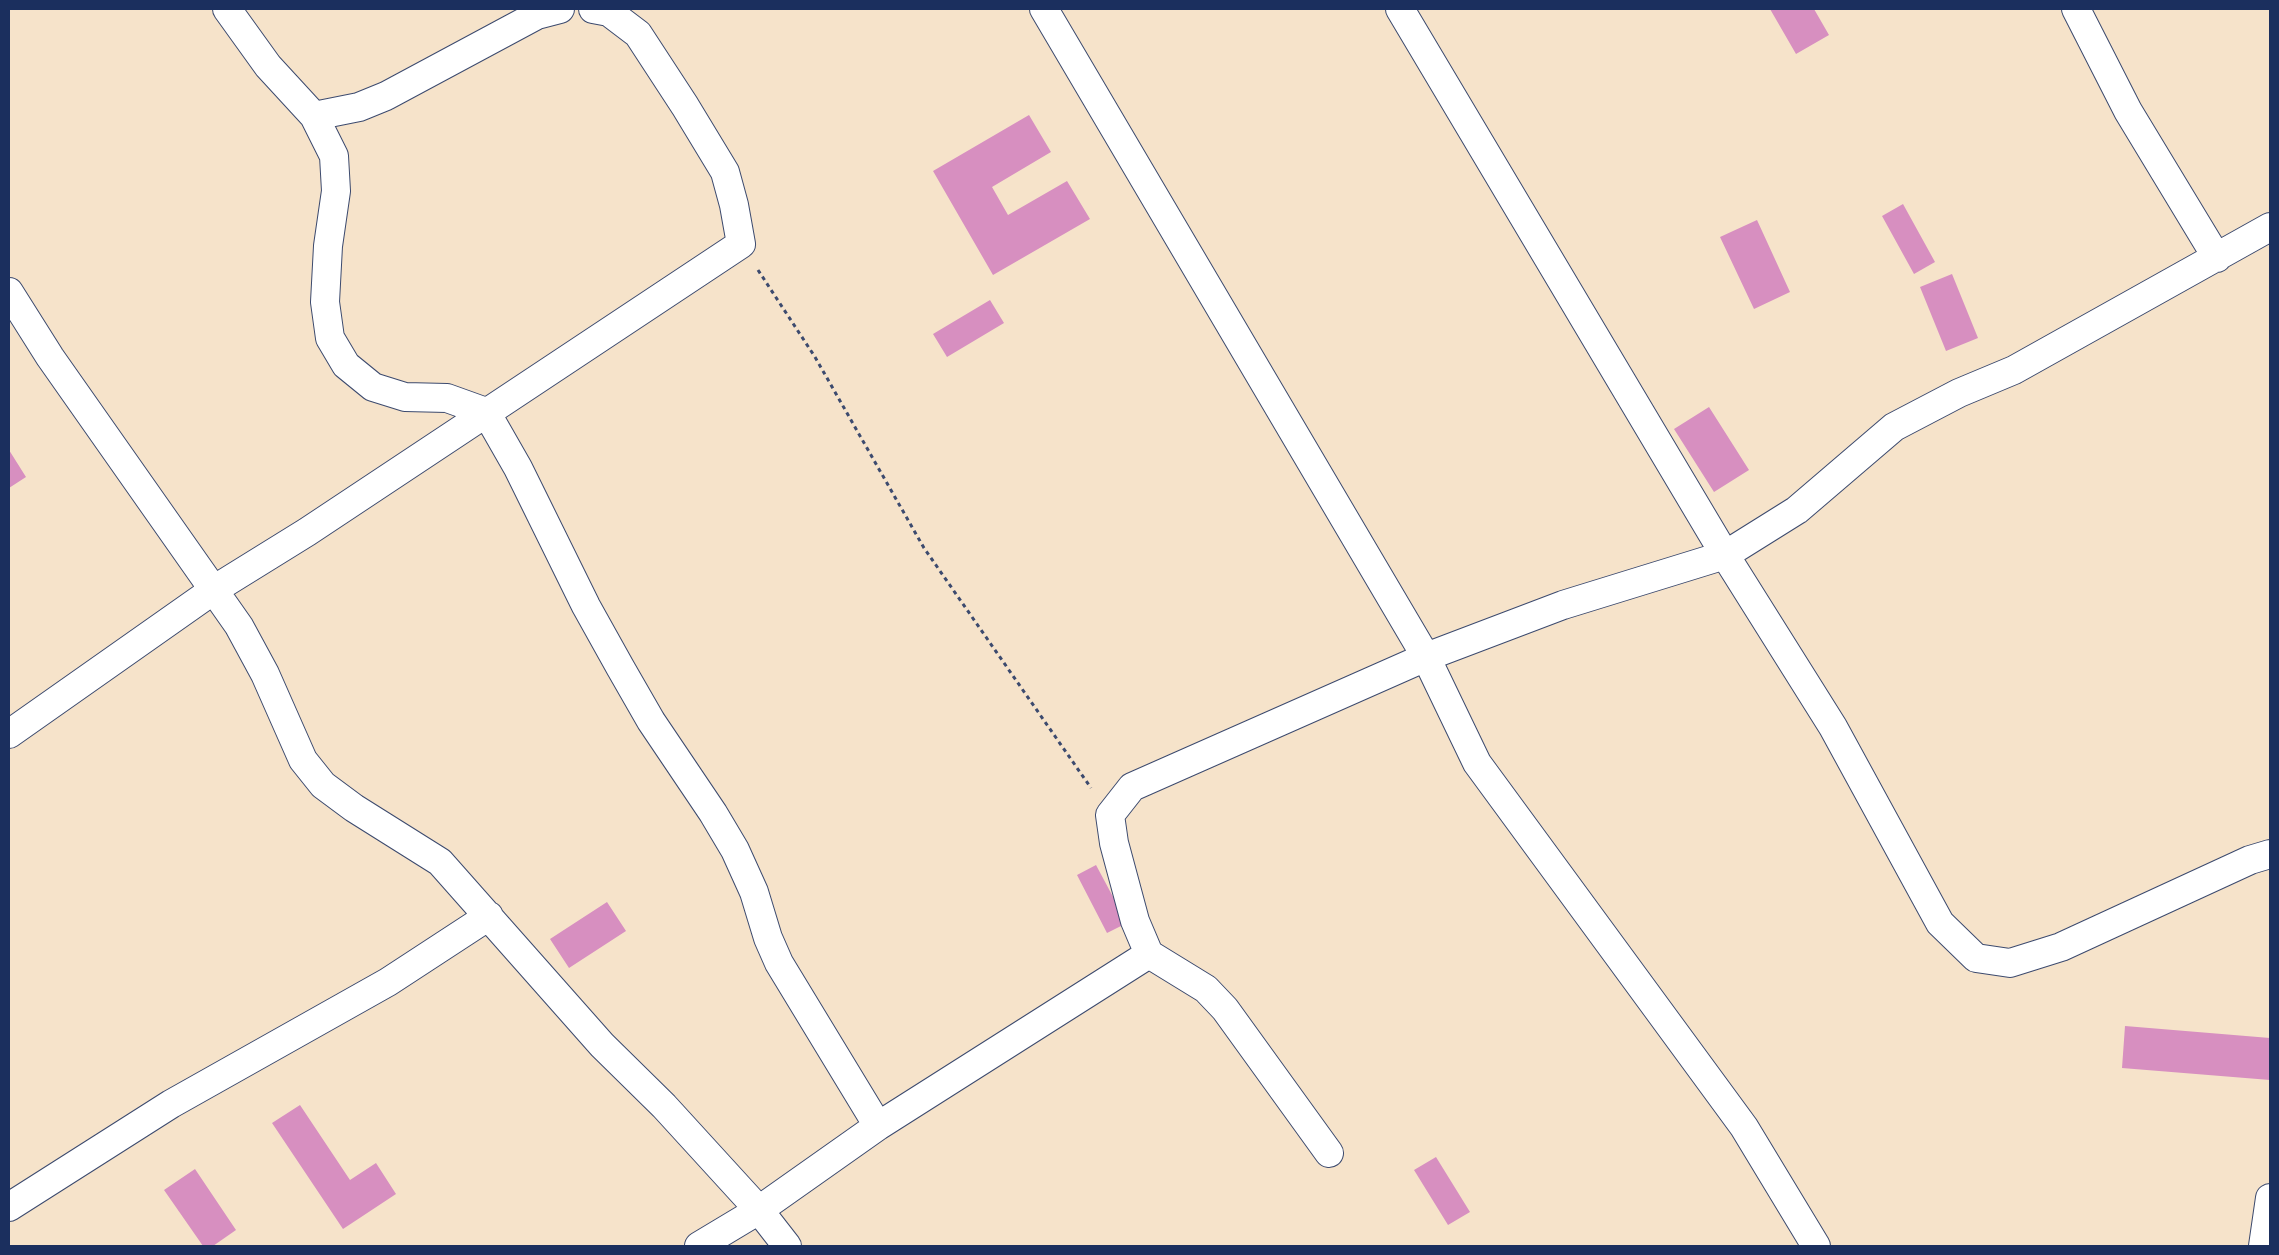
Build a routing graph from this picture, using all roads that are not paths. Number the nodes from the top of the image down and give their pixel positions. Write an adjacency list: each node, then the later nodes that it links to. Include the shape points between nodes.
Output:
1 (227, 9): 7 (street, via 268,66)
2 (560, 9): 7 (street, via 537,15 386,96 359,107)
3 (594, 9): 11 (street, via 609,12 638,34 685,106 725,172 741,244)
4 (1044, 9): 14 (street)
5 (1400, 9): 12 (street)
6 (2076, 9): 9 (street, via 2128,111)
7 (314, 116): 11 (street, via 334,156 336,191 328,246 325,302 330,338 346,365 373,386 405,397 447,398)
8 (2270, 227): 9 (street)
9 (2217, 258): 12 (street, via 2014,370 1959,393 1894,427 1797,510)
10 (9, 294): 13 (street)
11 (486, 412): 13 (street, via 307,532); 19 (street, via 620,667 735,850 779,963)
12 (1725, 555): 14 (street, via 1563,605); 16 (street, via 1833,727 1940,923 1976,958 2010,963 2061,947 2250,860)
13 (215, 589): 15 (street); 17 (street, via 265,674 303,760 324,785 354,808 440,862)
14 (1426, 657): 18 (street, via 1132,787 1110,815 1114,843 1135,921); 26 (street, via 1477,763 1744,1126)
15 (9, 734)
16 (2270, 854)
17 (489, 916): 22 (street, via 388,982 171,1104); 23 (street, via 602,1045 664,1106)
18 (1149, 954): 19 (street); 20 (street, via 1206,989 1225,1009)
19 (878, 1126): 23 (street)
20 (1329, 1153)
21 (2270, 1198): 27 (street)
22 (9, 1207)
23 (759, 1210): 24 (street); 25 (street)
24 (699, 1246)
25 (787, 1246)
26 (1816, 1246)
27 (2263, 1246)

